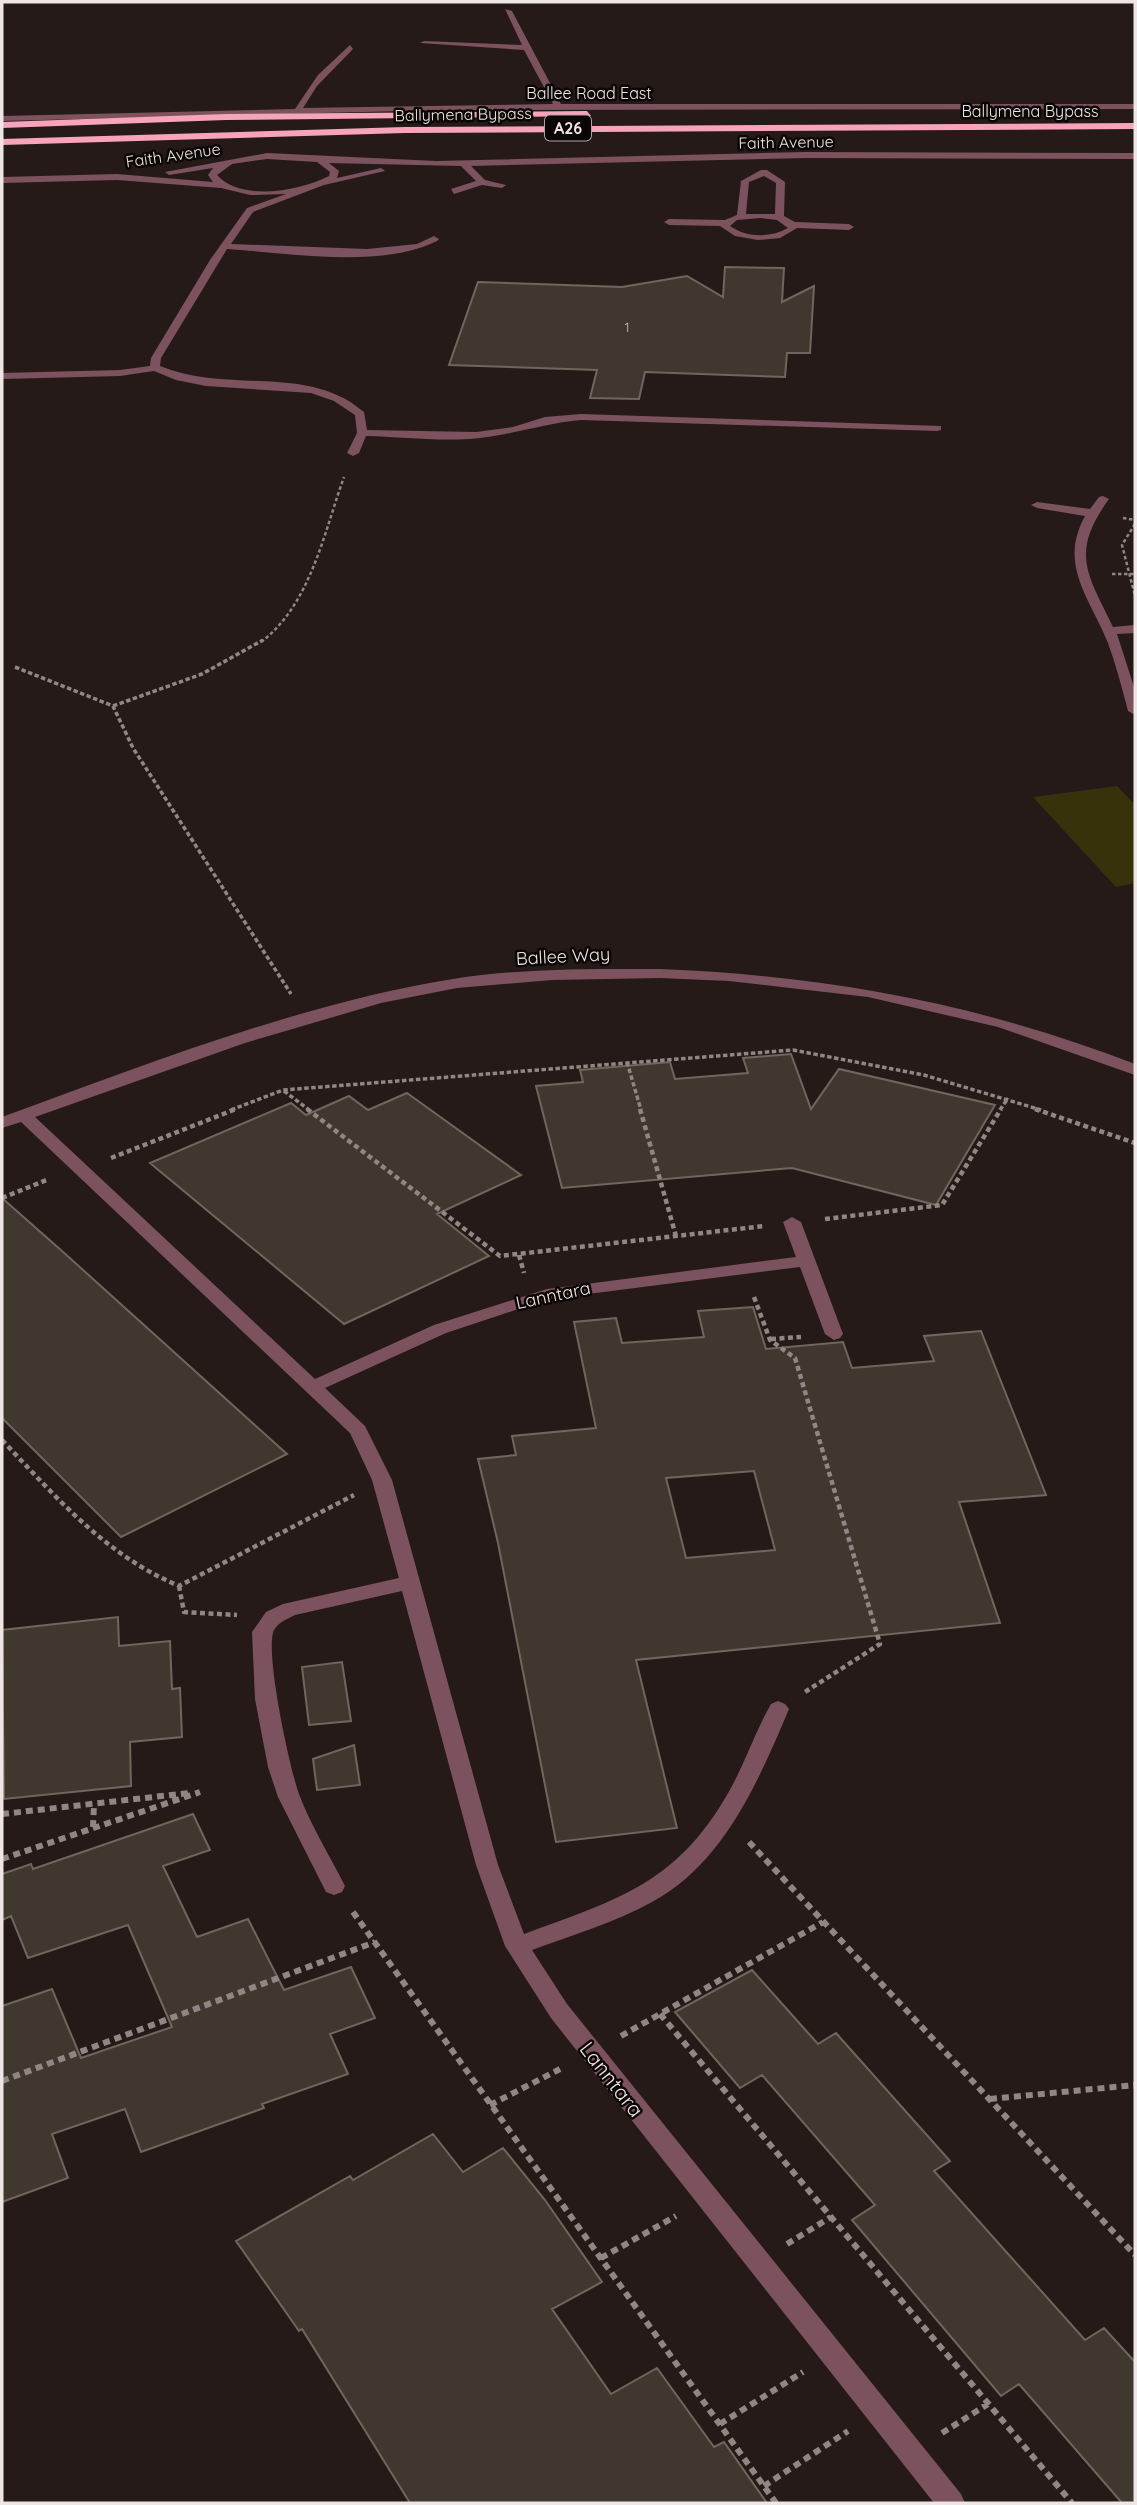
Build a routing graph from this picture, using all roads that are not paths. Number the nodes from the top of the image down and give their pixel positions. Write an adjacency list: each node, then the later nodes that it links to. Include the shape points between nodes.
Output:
1 (508, 12): 4 (street)
2 (424, 43): 4 (street)
3 (350, 47): 7 (street, via 313,84)
4 (527, 48): 5 (street)
5 (558, 107): 6 (street, Ballee Road East); 7 (street, Ballee Road East)
6 (1135, 107)
7 (298, 110): 9 (street, Ballee Road East)
8 (1135, 114): 10 (highway, Ballymena Bypass / A26, via 488,114)
9 (2, 119)
10 (2, 125)
11 (1135, 126): 12 (highway, Ballymena Bypass / A26, via 405,130)
12 (2, 142)
13 (1020, 154): 14 (street, Faith Avenue, via 963,159); 15 (street, Faith Avenue); 20 (street)
14 (765, 156): 18 (street, Faith Avenue, via 628,164); 21 (street)
15 (1135, 156)
16 (318, 160): 17 (street, Faith Avenue, via 286,155); 19 (street, Faith Avenue); 25 (street, via 335,171)
17 (233, 161): 22 (street, Faith Avenue); 26 (street, via 212,175)
18 (463, 163): 19 (street, Faith Avenue); 24 (street)
19 (436, 164): 25 (street, Faith Avenue)
20 (1021, 165)
21 (764, 172): 32 (street, via 746,181); 33 (street, via 781,182)
22 (117, 177): 23 (street, Faith Avenue); 26 (street, Faith Avenue)
23 (2, 180)
24 (482, 182): 27 (street); 30 (street)
25 (326, 183): 29 (street, Faith Avenue)
26 (221, 185): 28 (street, Faith Avenue)
27 (502, 185)
28 (232, 188): 29 (street, Faith Avenue, via 271,192); 31 (street)
29 (311, 188): 31 (street)
30 (454, 191)
31 (250, 210): 39 (street)
32 (741, 216): 33 (street); 35 (street)
33 (779, 218): 36 (street)
34 (669, 222): 35 (street)
35 (725, 223): 36 (street, via 733,233 762,237 782,234)
36 (793, 225): 37 (street)
37 (849, 227)
38 (434, 239): 39 (street, via 415,250)
39 (224, 246): 40 (street, via 156,358)
40 (155, 368): 41 (street); 46 (street, via 194,383 310,388 345,400 360,414)
41 (2, 376)
42 (879, 412): 44 (street)
43 (765, 423): 44 (street); 46 (street, via 582,417 475,435); 47 (street)
44 (878, 426): 45 (street)
45 (937, 428)
46 (362, 433): 48 (street)
47 (766, 436)
48 (353, 453)
49 (1103, 499): 51 (street)
50 (1037, 505): 51 (street)
51 (1091, 513): 53 (street, via 1079,536 1080,557 1094,603)
52 (1135, 629): 53 (street)
53 (1110, 631): 54 (street)
54 (1135, 711)
55 (1135, 1070): 56 (street, Ballee Way, via 1042,1034 953,1010 801,982 708,974 612,973 437,986 309,1019)
56 (24, 1115): 57 (street, Ballee Way); 61 (street, Lanntara)
57 (2, 1123)
58 (792, 1222): 59 (street)
59 (806, 1261): 60 (street); 61 (street, Lanntara, via 597,1285 531,1298 414,1340)
60 (834, 1334)
61 (314, 1386): 62 (street, Lanntara, via 358,1430 382,1480)
62 (411, 1582): 64 (street, via 299,1606 273,1617 262,1632 266,1699 279,1767 289,1797); 65 (street, Lanntara, via 487,1865)
63 (778, 1709): 65 (street, via 725,1817 662,1885)
64 (334, 1886)
65 (517, 1946): 66 (street, Lanntara, via 559,2011)
66 (950, 2503)

